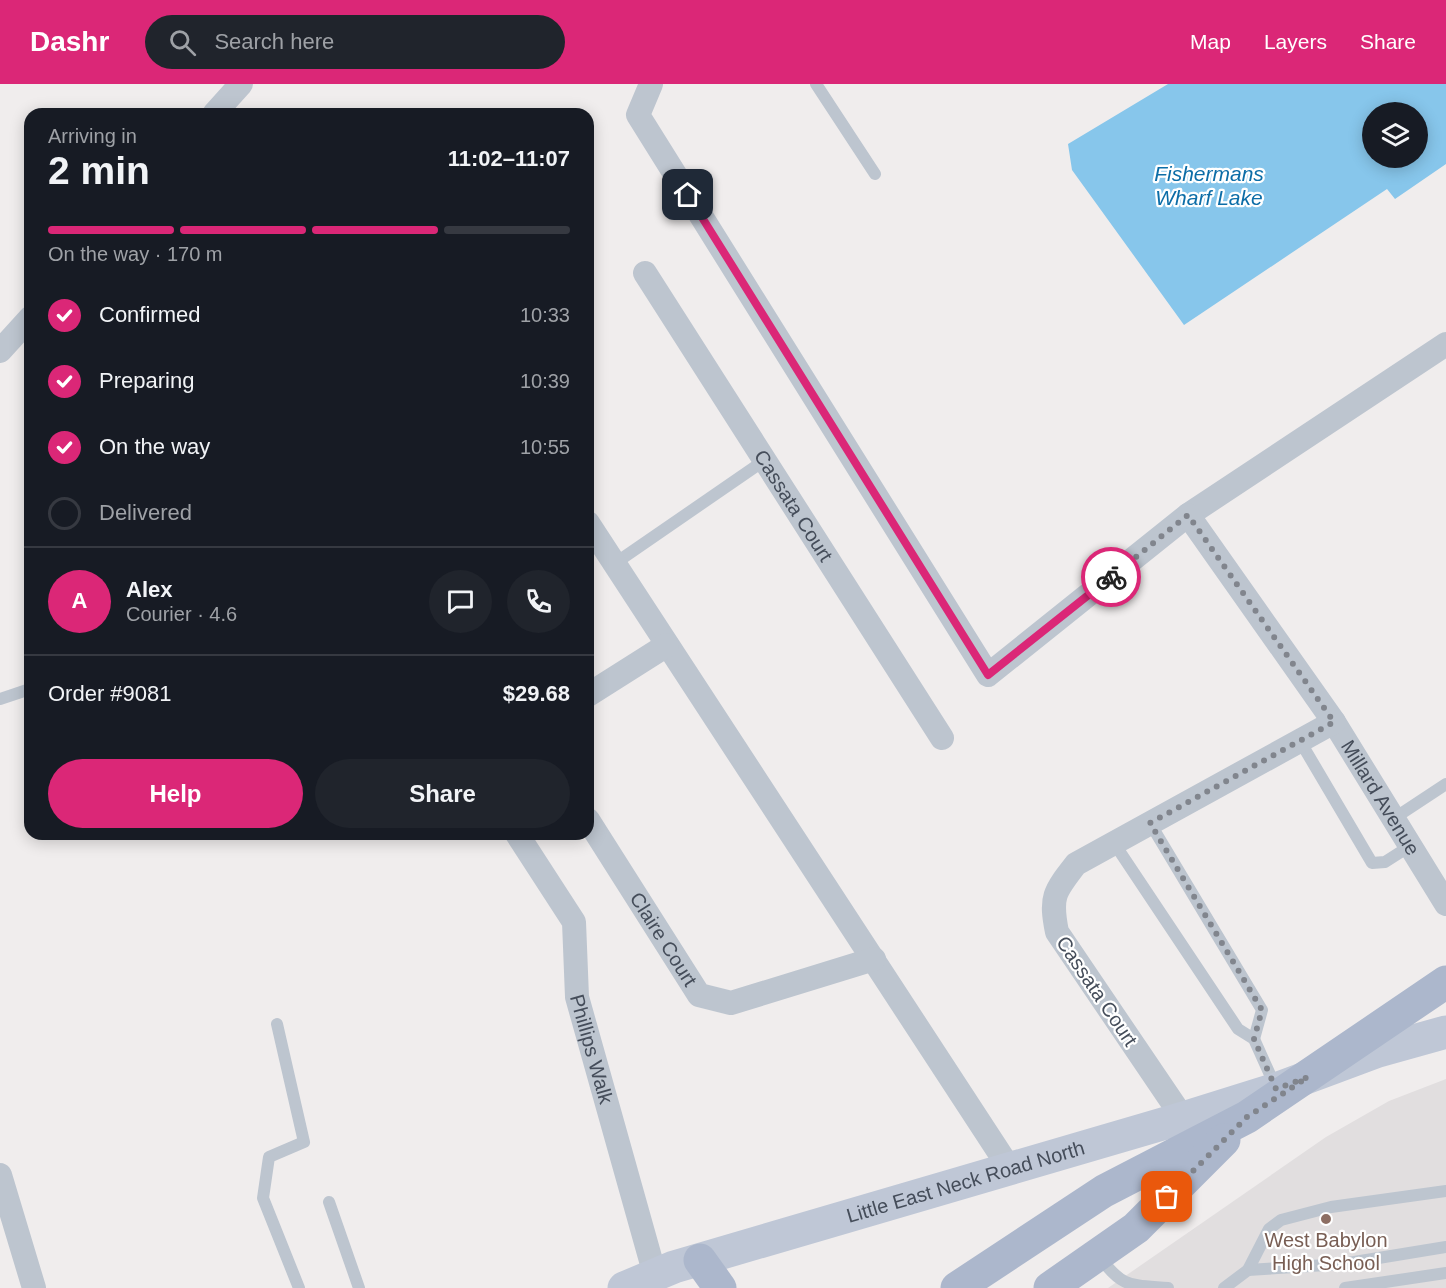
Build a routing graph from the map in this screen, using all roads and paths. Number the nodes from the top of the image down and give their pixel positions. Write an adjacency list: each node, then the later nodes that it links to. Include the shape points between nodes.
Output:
1 (241, 84): 4 (street)
2 (651, 84): 11 (street, via 638,115 988,675)
3 (816, 84): 5 (lane)
4 (219, 108)
5 (875, 174)
6 (645, 273): 10 (street, Cassata Court)
7 (24, 325): 9 (street)
8 (1446, 344): 11 (street)
9 (0, 351)
10 (765, 460): 13 (lane); 19 (street, Cassata Court)
11 (1188, 515): 18 (street, Millard Avenue)
12 (594, 532): 13 (street)
13 (614, 564): 14 (street)
14 (668, 645): 16 (street); 29 (street)
15 (24, 691): 17 (lane)
16 (594, 691)
17 (0, 699)
18 (1334, 722): 20 (street, Cassata Court); 22 (street, Millard Avenue)
19 (942, 738)
20 (1300, 741): 23 (street, Cassata Court); 27 (lane, via 1372,863 1385,862)
21 (1446, 784): 22 (lane)
22 (1394, 819): 27 (street, Millard Avenue)
23 (1150, 823): 26 (street, Cassata Court); 33 (lane, via 1262,1010)
24 (594, 829): 29 (street, Claire Court, via 699,995 731,1003)
25 (521, 840): 47 (street, Phillips Walk, via 574,922 577,997)
26 (1114, 843): 33 (lane, via 1238,1029); 37 (street, Cassata Court, via 1076,864 1055,891 1052,908 1057,932)
27 (1410, 846): 28 (street, Millard Avenue)
28 (1446, 904)
29 (873, 959): 38 (street)
30 (1446, 982): 34 (main road)
31 (277, 1024): 49 (lane, via 304,1142 269,1157 263,1198)
32 (1446, 1032): 34 (main road, Little East Neck Road North, via 1378,1051)
33 (1254, 1039): 35 (lane)
34 (1308, 1077): 35 (main road, Little East Neck Road North); 36 (main road)
35 (1276, 1089): 37 (main road, Little East Neck Road North)
36 (1247, 1117): 43 (main road, via 1136,1228); 53 (main road, via 1104,1191)
37 (1183, 1118): 38 (main road, Little East Neck Road North)
38 (1010, 1169): 44 (main road, Little East Neck Road North)
39 (0, 1175): 48 (street)
40 (1446, 1191): 45 (lane, via 1331,1207 1281,1220 1269,1229)
41 (329, 1202): 50 (lane)
42 (1446, 1247): 45 (lane, via 1342,1264)
43 (1099, 1255): 54 (main road); 55 (lane, via 1114,1277 1127,1285)
44 (700, 1260): 47 (main road, Little East Neck Road North); 52 (main road)
45 (1248, 1270): 56 (lane)
46 (1446, 1272): 57 (lane)
47 (655, 1275): 51 (main road, Little East Neck Road North)
48 (34, 1288)
49 (298, 1288)
50 (359, 1288)
51 (624, 1288)
52 (720, 1288)
53 (957, 1288)
54 (1050, 1288)
55 (1168, 1288)
56 (1224, 1288)
57 (1345, 1288)

